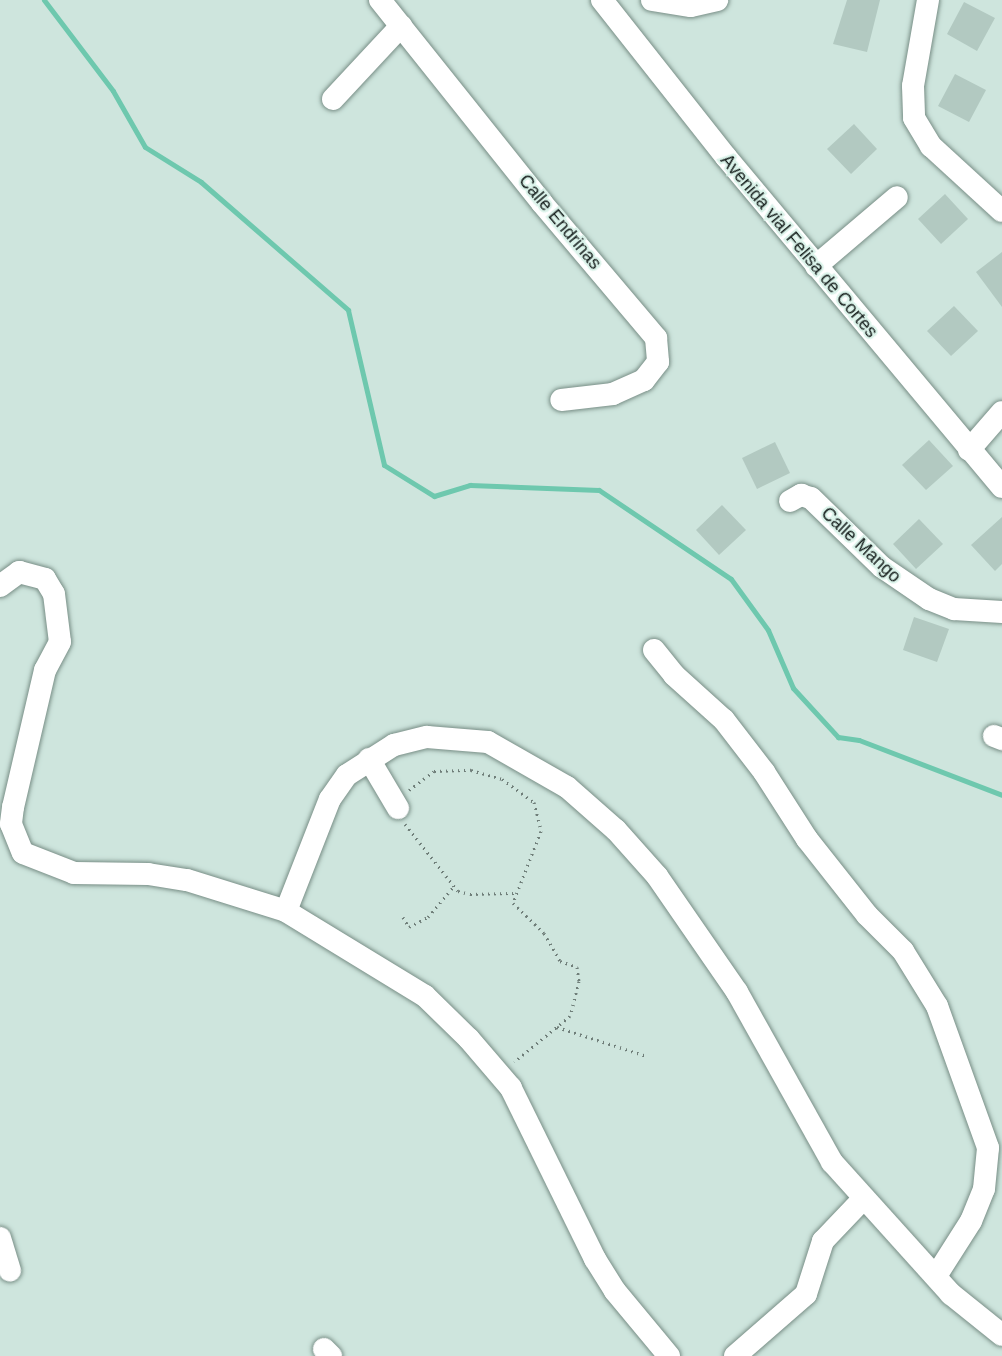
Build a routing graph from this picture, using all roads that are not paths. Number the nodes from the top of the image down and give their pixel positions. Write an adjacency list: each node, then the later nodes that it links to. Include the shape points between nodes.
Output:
1 (380, 0): 6 (street, Calle Endrinas)
2 (652, 0): 3 (street, via 691,6)
3 (717, 0)
4 (928, 0): 9 (street, via 913,86 914,118 931,146)
5 (610, 3): 10 (street, Avenida vial Felisa de Cortes)
6 (401, 26): 7 (street); 11 (street, Calle Endrinas, via 656,338 658,362 644,380 613,394)
7 (333, 99)
8 (897, 197): 10 (street)
9 (1002, 211)
10 (816, 266): 13 (street, Avenida vial Felisa de Cortes)
11 (561, 400)
12 (1002, 412): 13 (street)
13 (969, 450): 14 (street, Avenida vial Felisa de Cortes)
14 (1002, 487)
15 (790, 501): 17 (street, Calle Mango, via 801,495 811,498 896,579 929,599 954,609)
16 (0, 586): 21 (street, via 10,576 28,572 51,586 60,642 45,670 11,824 23,853 74,873 148,874 187,880)
17 (1002, 612)
18 (654, 650): 25 (street, via 674,675 724,720 764,772 807,839 867,915 903,951 937,1006 988,1148 979,1199 955,1249)
19 (369, 759): 20 (street); 21 (street, via 348,775 330,799); 22 (street, via 394,745 427,737 488,742 543,771 590,806 663,885 737,992 832,1162)
20 (397, 814)
21 (286, 911): 27 (street, via 425,996 451,1019 499,1074 534,1129 595,1259 635,1318)
22 (863, 1199): 25 (street); 28 (street, via 823,1241 806,1294)
23 (0, 1238): 24 (street)
24 (10, 1270)
25 (936, 1276): 26 (street)
26 (1002, 1335)
27 (669, 1356)
28 (735, 1356)

